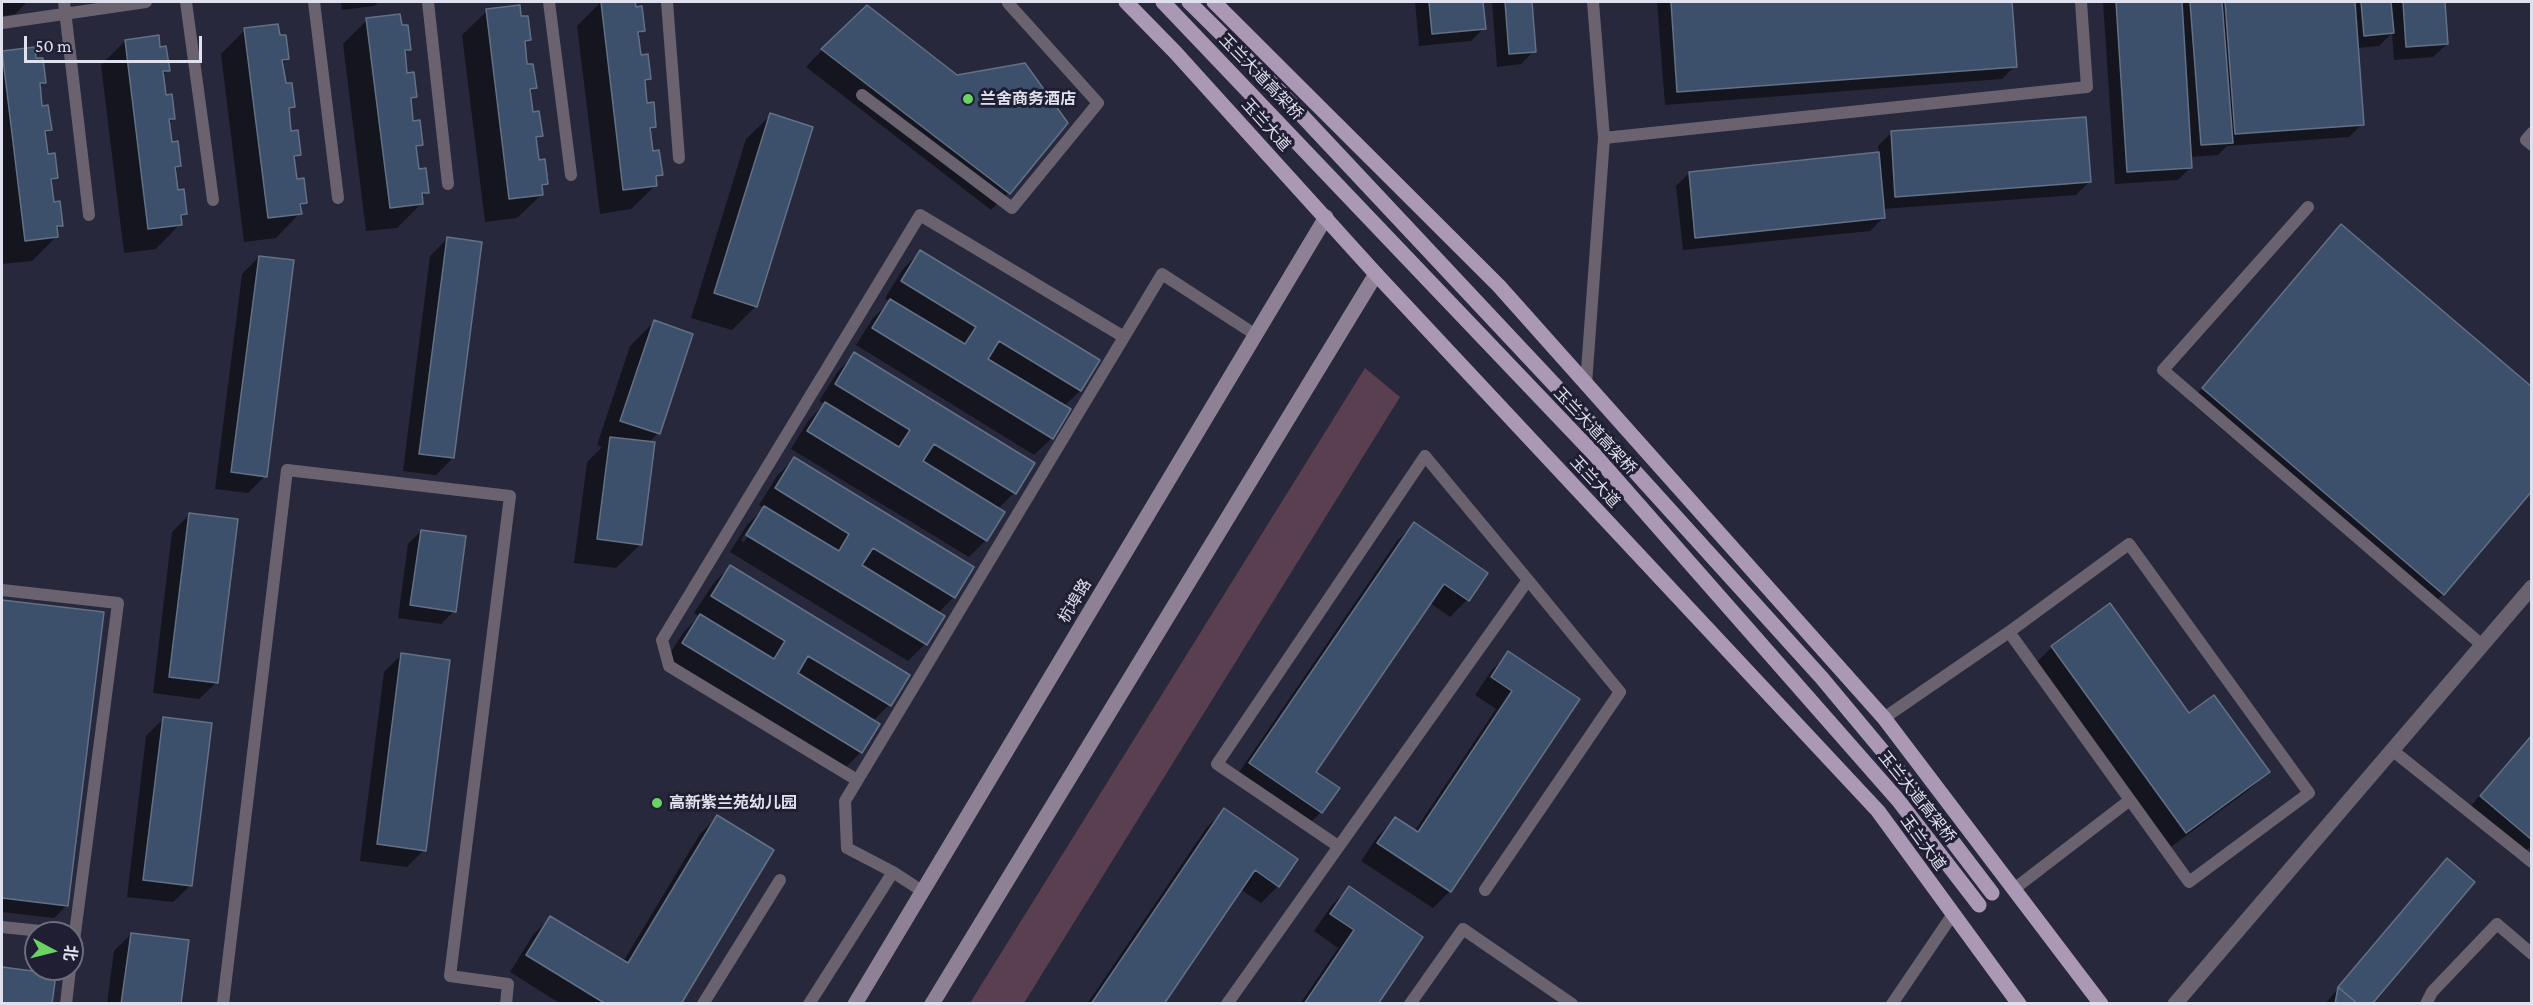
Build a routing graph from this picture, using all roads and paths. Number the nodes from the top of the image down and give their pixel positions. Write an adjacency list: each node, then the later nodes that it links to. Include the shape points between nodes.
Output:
1 (147, 2): 14 (lane)
2 (186, 2): 24 (lane)
3 (314, 2): 23 (lane)
4 (428, 2): 22 (lane)
5 (549, 2): 21 (lane)
6 (667, 2): 20 (lane)
7 (1010, 2): 16 (lane, via 1098,103 1012,208)
8 (1126, 2): 27 (main road, 玉兰大道)
9 (1163, 2): 49 (main road, 玉兰大道高架桥, via 1594,454 1898,800)
10 (1189, 2): 48 (main road, 玉兰大道高架桥, via 1278,90 1610,444 1813,668 1896,767)
11 (1214, 2): 31 (main road, via 1499,286)
12 (1593, 2): 18 (lane)
13 (2080, 2): 18 (lane, via 2087,87)
14 (64, 8): 15 (lane); 26 (lane)
15 (2, 23)
16 (862, 95)
17 (2532, 133): 19 (lane, via 2526,140)
18 (1604, 138): 31 (lane)
19 (2532, 145)
20 (679, 158)
21 (571, 176)
22 (448, 184)
23 (338, 198)
24 (213, 200)
25 (2308, 207): 36 (lane, via 2163,370)
26 (89, 215)
27 (1326, 218): 28 (main road, 玉兰大道); 29 (main road, 杭埠路)
28 (1376, 274): 50 (main road, 玉兰大道, via 1878,812); 62 (main road)
29 (1256, 335): 30 (lane, via 1162,274); 47 (main road, 杭埠路)
30 (1124, 337): 39 (lane); 39 (lane, via 920,215 662,640 669,666)
31 (1586, 384): 37 (main road)
32 (1528, 580): 41 (lane); 41 (lane, via 1425,456 1217,764); 46 (lane, via 1620,692)
33 (2532, 587): 36 (street)
34 (2, 590): 51 (lane, via 118,603)
35 (2008, 632): 37 (lane); 40 (lane); 40 (lane, via 2129,544 2309,793 2189,882)
36 (2482, 645): 38 (street)
37 (1884, 718): 45 (main road)
38 (2392, 750): 42 (lane); 69 (street)
39 (857, 780): 43 (lane, via 845,801 847,848)
40 (2130, 800): 45 (lane)
41 (1338, 846): 63 (lane)
42 (2532, 862)
43 (893, 872): 47 (lane); 60 (lane)
44 (780, 880): 59 (lane)
45 (2014, 889): 68 (main road)
46 (1485, 890)
47 (922, 891): 61 (main road, 杭埠路)
48 (1992, 893)
49 (1979, 904)
50 (1953, 914): 66 (lane); 67 (main road, 玉兰大道)
51 (75, 921)
52 (2, 927): 53 (lane)
53 (24, 929)
54 (2532, 954): 70 (lane, via 2497,924 2432,992)
55 (69, 981): 56 (lane)
56 (66, 1004)
57 (223, 1004): 58 (lane, via 287,470 510,496 450,976 508,984)
58 (506, 1004)
59 (703, 1004)
60 (809, 1004)
61 (855, 1004)
62 (932, 1004)
63 (1227, 1004)
64 (1410, 1004): 65 (lane, via 1463,929)
65 (1572, 1004)
66 (1892, 1004)
67 (2019, 1004)
68 (2101, 1004)
69 (2175, 1004)
70 (2426, 1004)

